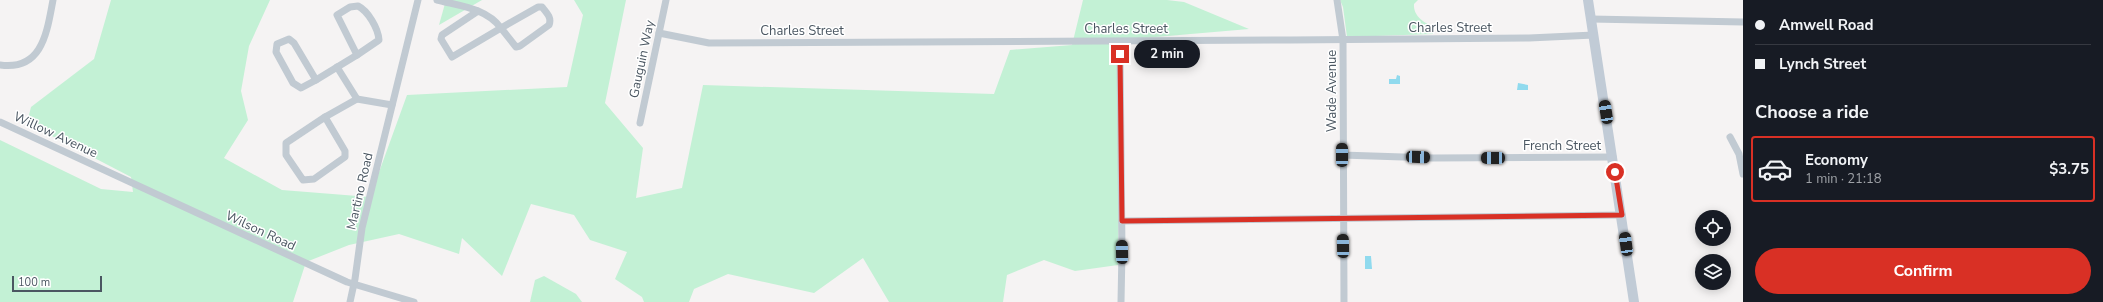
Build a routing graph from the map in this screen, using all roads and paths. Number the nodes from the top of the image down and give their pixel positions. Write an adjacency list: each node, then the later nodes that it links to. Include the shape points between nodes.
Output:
1 (53, 0): 16 (street, via 47,32 37,53 19,64)
2 (418, 0): 20 (street, Martino Road)
3 (437, 0): 7 (street)
4 (666, 0): 11 (street, Gauguin Way)
5 (1337, 0): 13 (street, Wade Avenue)
6 (1588, 0): 8 (main road)
7 (478, 11): 10 (street, via 488,14); 10 (street, via 442,35 441,39 450,56 455,56)
8 (1592, 19): 9 (street); 12 (main road)
9 (1743, 22)
10 (501, 28): 10 (street, via 516,47 542,31 550,21 542,7 538,7)
11 (659, 33): 13 (street, Charles Street, via 709,43); 23 (street, Gauguin Way)
12 (1594, 35): 13 (street, Charles Street); 26 (main road)
13 (1343, 40): 25 (street, Wade Avenue)
14 (1120, 54): 31 (street)
15 (357, 55): 15 (street, via 379,40 364,9 354,6 337,15); 17 (street)
16 (0, 65)
17 (337, 67): 18 (street); 19 (street)
18 (316, 80): 18 (street, via 301,88 293,83 276,52 277,44 289,39 294,42)
19 (357, 99): 20 (street); 21 (street)
20 (392, 105): 32 (street, Martino Road, via 362,228)
21 (325, 117): 21 (street, via 286,142 286,155 303,180 314,179 345,157 346,151)
22 (0, 122): 27 (street, Willow Avenue)
23 (640, 123)
24 (1730, 137): 28 (street, via 1739,154)
25 (1342, 155): 26 (street, French Street, via 1432,158); 30 (street, Wade Avenue)
26 (1613, 157): 29 (main road)
27 (102, 169): 32 (street, Wilson Road)
28 (1743, 174)
29 (1622, 215): 30 (street); 37 (main road)
30 (1343, 218): 31 (street); 36 (street, Wade Avenue)
31 (1122, 221): 35 (street)
32 (354, 284): 33 (street, Martino Road); 34 (street, Wilson Road)
33 (350, 302)
34 (414, 302)
35 (1121, 302)
36 (1344, 302)
37 (1634, 302)

